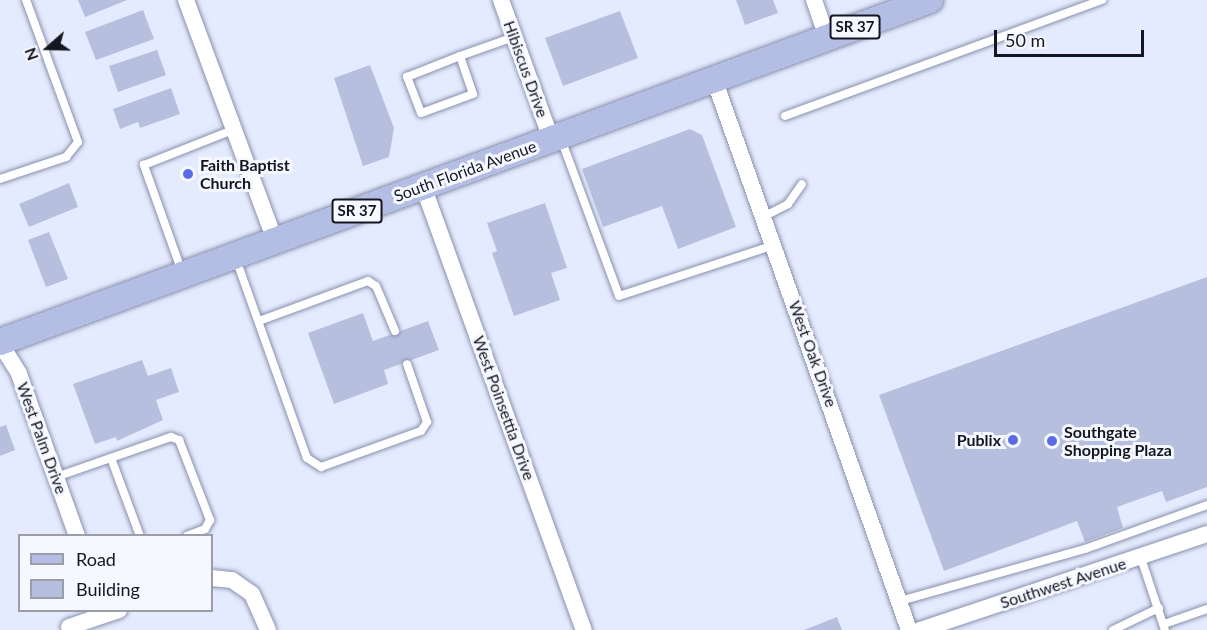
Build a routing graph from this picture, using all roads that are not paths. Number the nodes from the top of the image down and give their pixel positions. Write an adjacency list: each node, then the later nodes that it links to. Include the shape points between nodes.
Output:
1 (26, 0): 14 (lane, via 78,142 66,157)
2 (186, 0): 12 (street)
3 (501, 0): 7 (street, Hibiscus Drive)
4 (814, 0): 8 (street)
5 (1102, 0): 11 (lane)
6 (922, 1): 8 (main road, South Florida Avenue / SR 37)
7 (514, 37): 9 (lane); 13 (street, Hibiscus Drive)
8 (827, 37): 10 (main road, South Florida Avenue / SR 37)
9 (460, 56): 9 (lane, via 407,77 421,113 473,94)
10 (714, 79): 13 (main road, South Florida Avenue / SR 37); 17 (street, West Oak Drive)
11 (785, 116)
12 (233, 130): 18 (street); 21 (lane, via 144,165)
13 (555, 137): 16 (main road, South Florida Avenue / SR 37); 19 (lane, via 619,297)
14 (0, 179)
15 (802, 184): 17 (lane, via 788,204)
16 (423, 186): 18 (main road, South Florida Avenue / SR 37); 42 (street, West Poinsettia Drive)
17 (763, 217): 19 (street, West Oak Drive)
18 (275, 241): 20 (main road, South Florida Avenue / SR 37)
19 (774, 245): 35 (street, West Oak Drive)
20 (235, 256): 21 (main road, South Florida Avenue / SR 37); 22 (lane)
21 (183, 275): 24 (main road, South Florida Avenue / SR 37)
22 (259, 321): 23 (lane, via 368,281 376,286); 25 (lane, via 307,458 321,467 421,431 427,422)
23 (395, 331)
24 (0, 343): 27 (street, West Palm Drive, via 19,374)
25 (407, 364)
26 (111, 458): 27 (lane); 30 (lane); 31 (lane, via 171,437 180,440 210,520 205,529)
27 (56, 477): 29 (street, West Palm Drive)
28 (1207, 505): 35 (lane, via 1085,549)
29 (76, 534)
30 (139, 534)
31 (192, 534)
32 (1207, 534): 33 (street, Southwest Avenue)
33 (1141, 558): 36 (lane); 44 (street, Southwest Avenue)
34 (213, 578): 41 (street, via 232,580 252,594)
35 (900, 601): 43 (street, West Oak Drive)
36 (1159, 608): 40 (lane); 45 (lane)
37 (1207, 609): 40 (lane)
38 (110, 612): 39 (street)
39 (69, 627)
40 (1164, 627)
41 (268, 630)
42 (584, 630)
43 (909, 630)
44 (920, 630)
45 (1113, 630)

